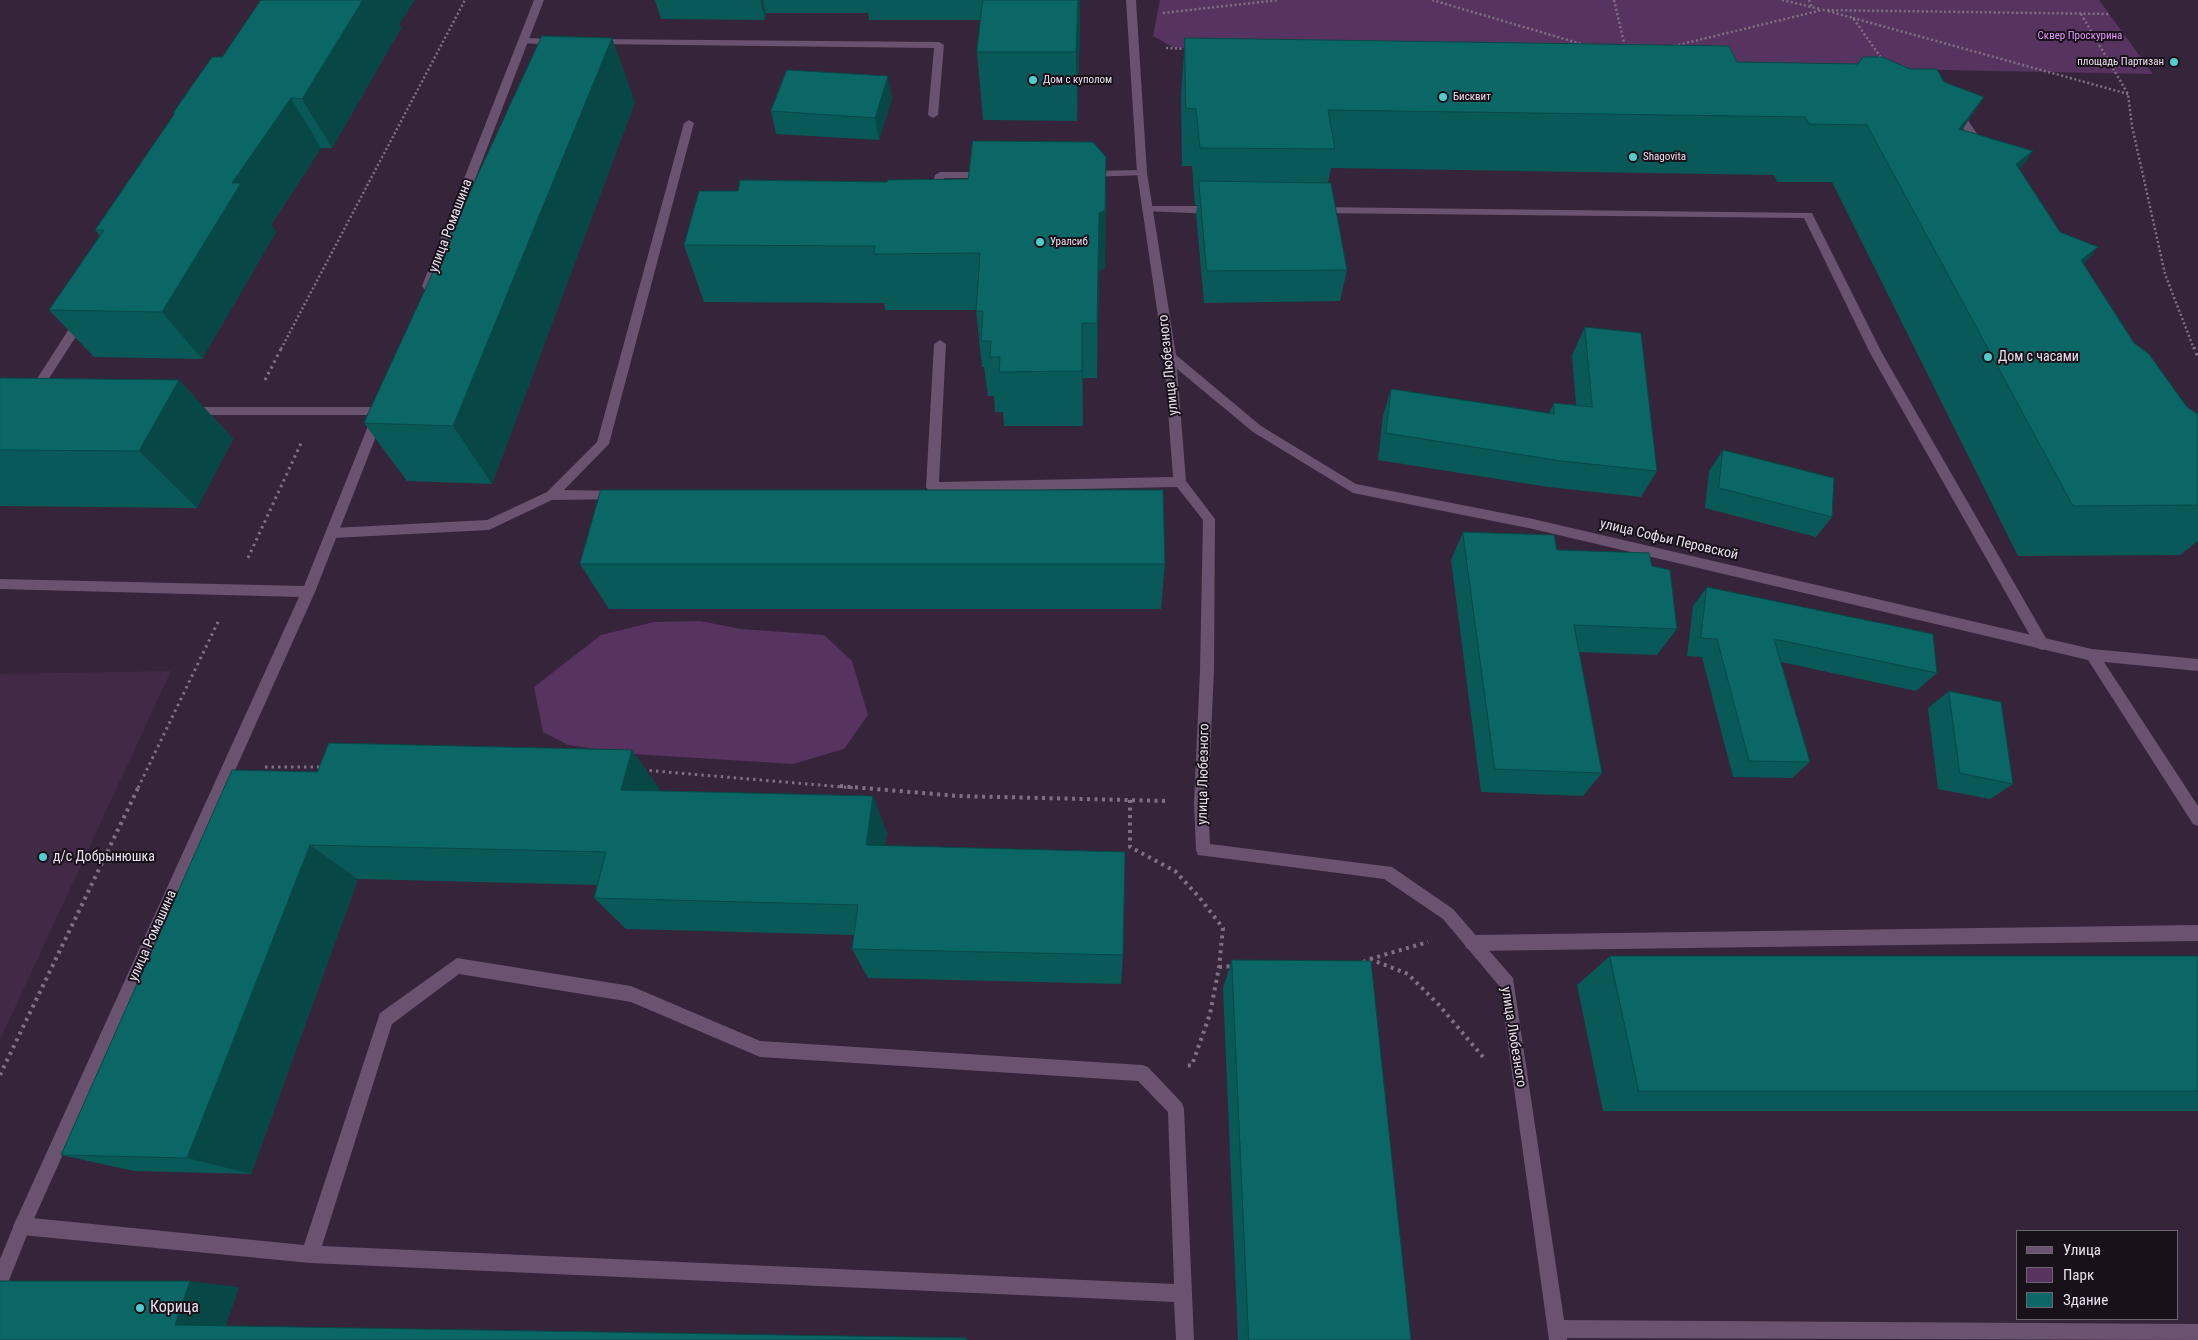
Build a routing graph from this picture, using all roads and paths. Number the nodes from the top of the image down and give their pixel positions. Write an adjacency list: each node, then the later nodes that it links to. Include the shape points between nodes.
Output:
1 (465, 0): 41 (path)
2 (539, 0): 15 (street, улица Ромашина)
3 (1131, 0): 13 (street, улица Любезного)
4 (1280, 0): 13 (path)
5 (1432, 0): 18 (path)
6 (1614, 0): 21 (path)
7 (1782, 0): 9 (path)
8 (1809, 0): 9 (path)
9 (1812, 8): 10 (path)
10 (1822, 10): 11 (path); 14 (path); 19 (path)
11 (2081, 14): 12 (path); 24 (path)
12 (2110, 14)
13 (1132, 16): 20 (street, улица Любезного)
14 (1854, 18): 23 (path); 24 (path)
15 (523, 42): 16 (street); 36 (street, улица Ромашина)
16 (568, 42)
17 (585, 42): 26 (street, via 939,45)
18 (1590, 46)
19 (1674, 46)
20 (1133, 47): 22 (path); 29 (street, улица Любезного)
21 (1625, 48)
22 (1194, 49)
23 (1883, 62)
24 (2128, 94): 40 (path, via 2164,274)
25 (1944, 105): 28 (street, via 1953,106)
26 (933, 115)
27 (689, 123): 46 (street, via 603,444)
28 (1986, 156)
29 (1142, 173): 30 (street); 33 (street, улица Любезного)
30 (1075, 174)
31 (998, 175): 32 (street, via 940,175)
32 (932, 204)
33 (1147, 209): 34 (lane); 39 (street, улица Любезного)
34 (1223, 210)
35 (1302, 211): 52 (lane, via 1808,215 1876,353)
36 (423, 300)
37 (90, 306): 42 (street)
38 (940, 344): 45 (street, via 932,487)
39 (1170, 357): 45 (street, улица Любезного); 52 (street, улица Софьи Перовской, via 1257,429 1353,488 1533,524)
40 (2198, 358)
41 (262, 385)
42 (27, 404)
43 (182, 411): 44 (street)
44 (316, 411): 48 (street, улица Ромашина, via 381,407); 50 (path)
45 (1180, 482): 59 (street, улица Любезного, via 1208,519 1207,670)
46 (551, 495): 47 (lane); 48 (street, via 489,525)
47 (628, 496)
48 (333, 532): 51 (street, улица Ромашина)
49 (0, 584): 50 (street)
50 (234, 590): 51 (street); 68 (path)
51 (308, 592): 56 (street, улица Ромашина)
52 (2042, 644): 53 (street, улица Софьи Перовской)
53 (2092, 654): 54 (street, улица Софьи Перовской); 60 (street)
54 (2198, 666)
55 (326, 767): 56 (path)
56 (229, 768): 70 (street, улица Ромашина)
57 (639, 770): 58 (path, via 958,796)
58 (1130, 800): 59 (path); 66 (path, via 1130,847 1175,871 1222,928)
59 (1201, 802): 62 (street, улица Любезного, via 1203,850 1386,872 1448,914)
60 (2198, 819)
61 (2198, 933): 62 (street)
62 (1472, 943): 63 (path, via 1442,938); 69 (street, улица Любезного, via 1507,984)
63 (1370, 959): 64 (path); 69 (path, via 1408,974 1439,1005 1476,1051)
64 (1361, 963)
65 (1239, 966): 66 (path)
66 (1219, 967): 67 (path, via 1210,1014)
67 (1192, 1065)
68 (0, 1075)
69 (1522, 1093): 75 (street, улица Любезного)
70 (22, 1226): 71 (street); 72 (street, улица Ромашина)
71 (310, 1254): 73 (street); 73 (street, via 386,1019 457,966 631,994 760,1049 1142,1073 1176,1109)
72 (0, 1282)
73 (1183, 1294): 76 (street)
74 (2198, 1333): 75 (street)
75 (1558, 1335)
76 (1185, 1340)

